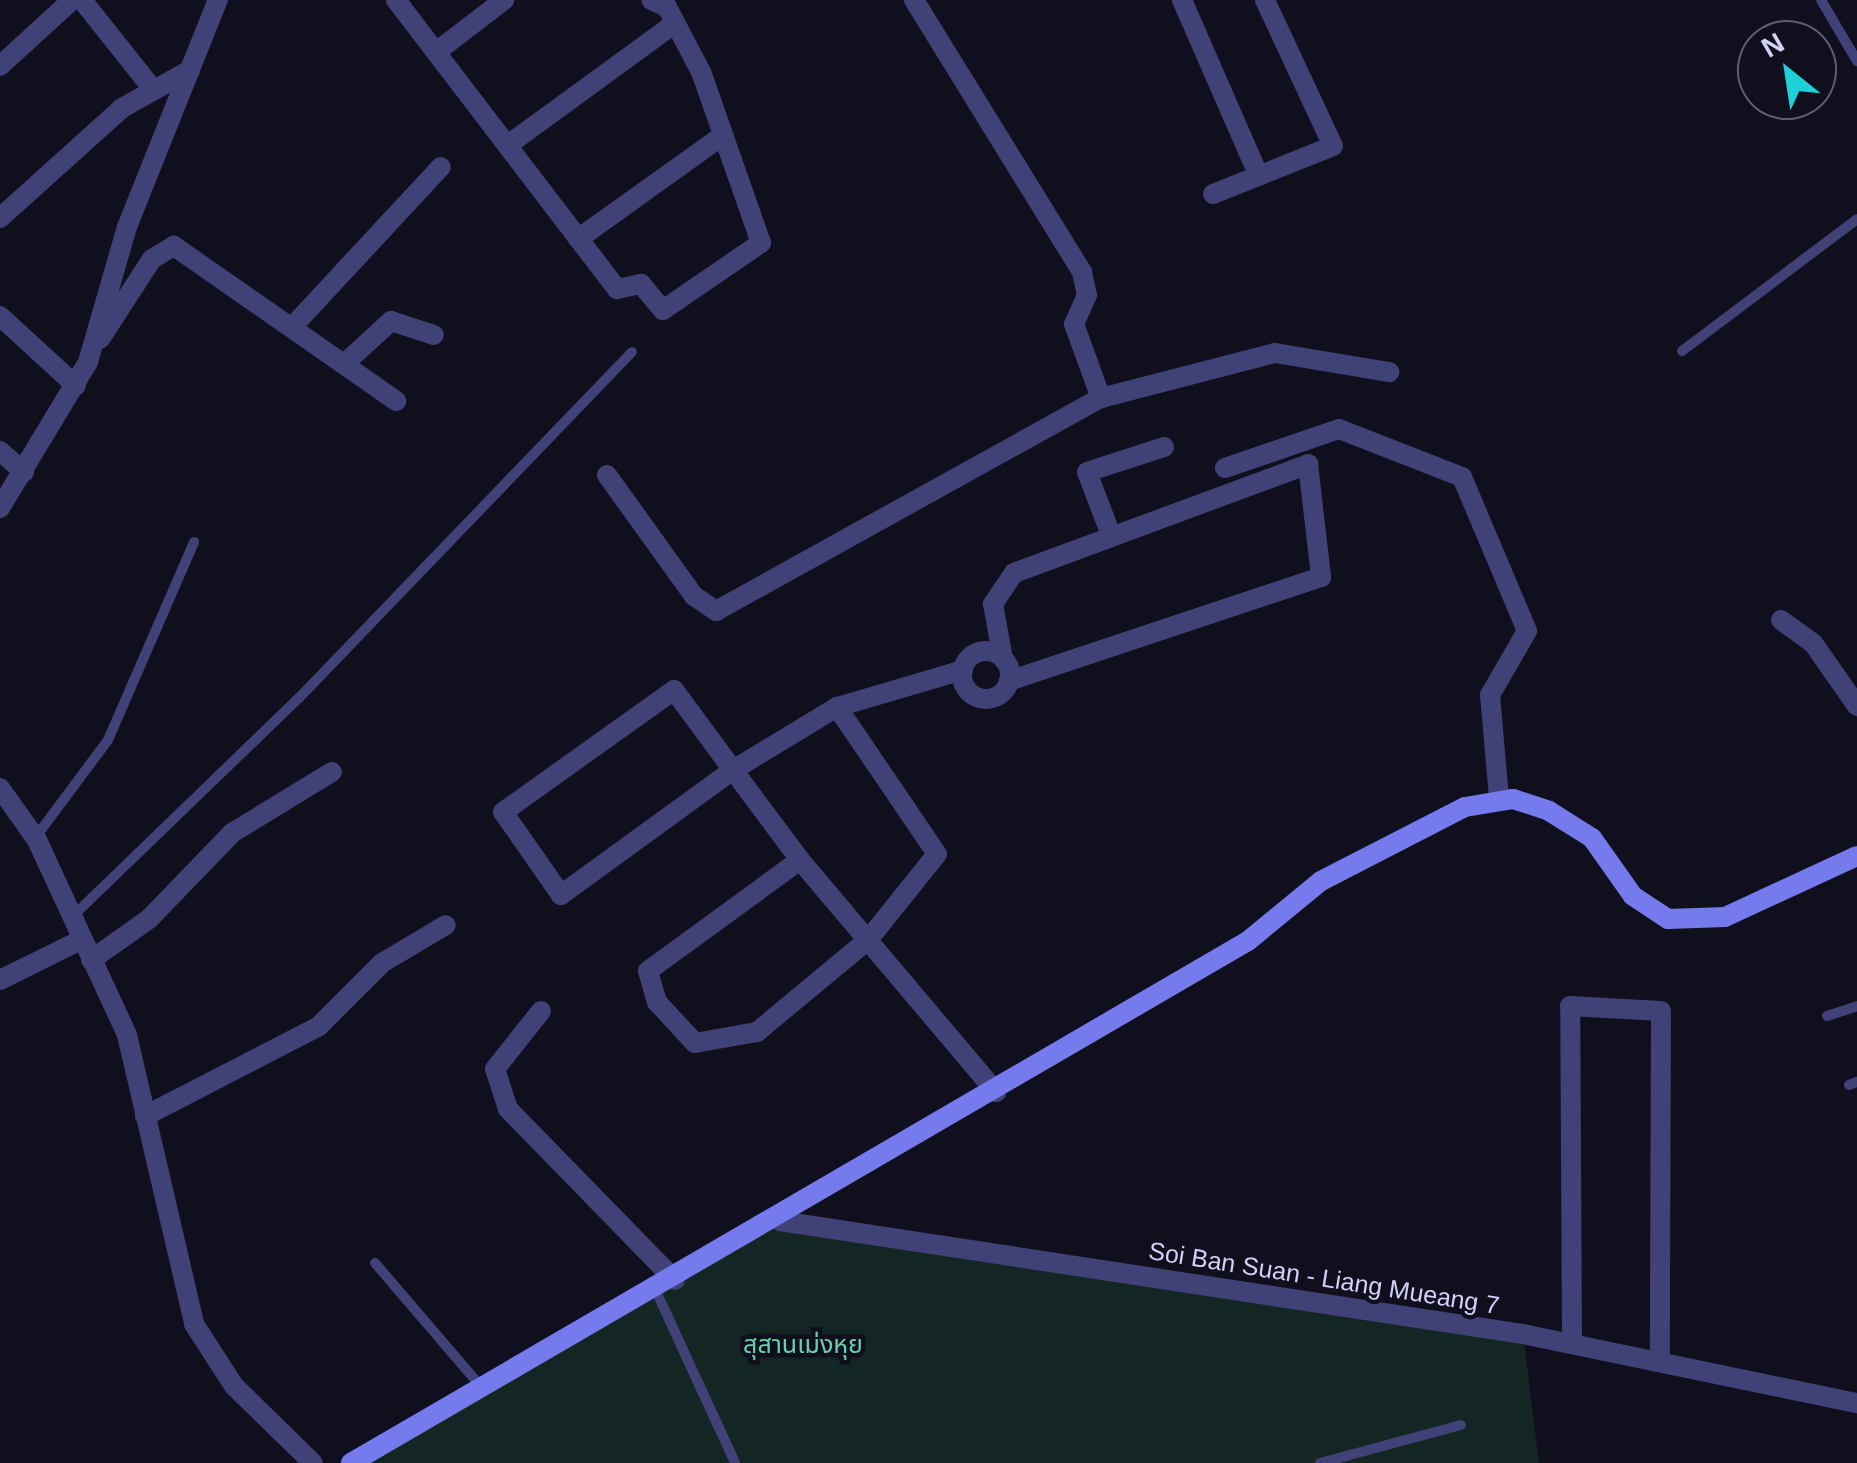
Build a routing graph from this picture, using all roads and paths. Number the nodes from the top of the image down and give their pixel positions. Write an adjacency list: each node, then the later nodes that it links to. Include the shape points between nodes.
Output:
1 (72, 0): 14 (street)
2 (82, 0): 16 (street)
3 (218, 0): 15 (street)
4 (396, 0): 12 (street)
5 (504, 0): 12 (street)
6 (652, 0): 11 (street)
7 (914, 0): 34 (street, via 1082,272 1087,296 1074,324)
8 (1182, 0): 20 (street)
9 (1265, 0): 20 (street, via 1334,146)
10 (1821, 0): 13 (lane)
11 (676, 23): 17 (street); 18 (street)
12 (436, 52): 18 (street)
13 (1857, 61)
14 (0, 66)
15 (190, 70): 16 (street); 28 (street, via 127,227)
16 (152, 88): 22 (street)
17 (723, 134): 24 (street); 24 (street, via 761,243 664,310 641,284 616,288)
18 (508, 146): 24 (street)
19 (442, 167): 26 (street)
20 (1259, 176): 21 (street)
21 (1213, 194)
22 (0, 218)
23 (1857, 219): 29 (lane)
24 (578, 239)
25 (0, 316): 33 (street)
26 (293, 326): 28 (street, via 174,246 152,258); 31 (street)
27 (434, 335): 31 (street, via 391,321)
28 (92, 348): 33 (street)
29 (1682, 350)
30 (632, 352): 57 (lane, via 299,698)
31 (344, 364): 35 (street)
32 (1389, 372): 34 (street, via 1285,352)
33 (76, 386): 39 (street)
34 (1101, 398): 40 (street, via 716,611 694,596)
35 (396, 401)
36 (1164, 447): 42 (street, via 1087,472)
37 (0, 451): 39 (street)
38 (1225, 468): 53 (street, via 1339,429 1462,477 1527,631 1490,695)
39 (24, 472): 41 (street)
40 (607, 474)
41 (0, 508)
42 (1111, 535): 45 (street, via 1004,580 993,604); 47 (street, via 1308,464 1321,577)
43 (194, 542): 54 (lane, via 108,740)
44 (1781, 620): 49 (street, via 1813,643)
45 (1004, 659): 46 (street, via 983,652); 47 (street)
46 (962, 670): 47 (street, via 969,692 984,699); 48 (street)
47 (1009, 681)
48 (836, 706): 50 (street); 60 (street, via 938,849)
49 (1857, 706)
50 (733, 770): 50 (street, via 674,690 503,812 560,894); 56 (street)
51 (332, 772): 61 (street, via 232,834 148,920)
52 (0, 788): 54 (street)
53 (1498, 798): 55 (street, via 1549,810 1592,838 1633,896 1668,919 1725,917); 66 (street, via 1320,881 1248,941)
54 (35, 838): 57 (street)
55 (1857, 856)
56 (800, 860): 60 (street); 60 (street, via 648,971 668,1018 695,1042 744,1038)
57 (70, 918): 59 (street)
58 (446, 925): 67 (street, via 382,963 319,1026)
59 (81, 940): 61 (street); 62 (street)
60 (868, 940): 66 (street)
61 (91, 960): 67 (street, via 128,1035)
62 (0, 980)
63 (1857, 1006): 65 (lane)
64 (541, 1011): 70 (street, via 494,1069 508,1110)
65 (1828, 1016)
66 (996, 1092): 68 (street)
67 (145, 1116): 77 (street, via 194,1324 234,1386)
68 (780, 1220): 70 (street); 72 (street, Soi Ban Suan - Liang Mueang 7)
69 (374, 1264): 74 (lane)
70 (675, 1280): 71 (street)
71 (656, 1291): 74 (street); 79 (lane)
72 (1572, 1344): 73 (street, Soi Ban Suan - Liang Mueang 7); 73 (street, via 1570,1006 1661,1012)
73 (1660, 1362): 75 (street, Soi Ban Suan - Liang Mueang 7)
74 (482, 1388): 78 (street)
75 (1857, 1403)
76 (1461, 1425): 80 (lane)
77 (313, 1463)
78 (350, 1463)
79 (735, 1463)
80 (1320, 1463)

